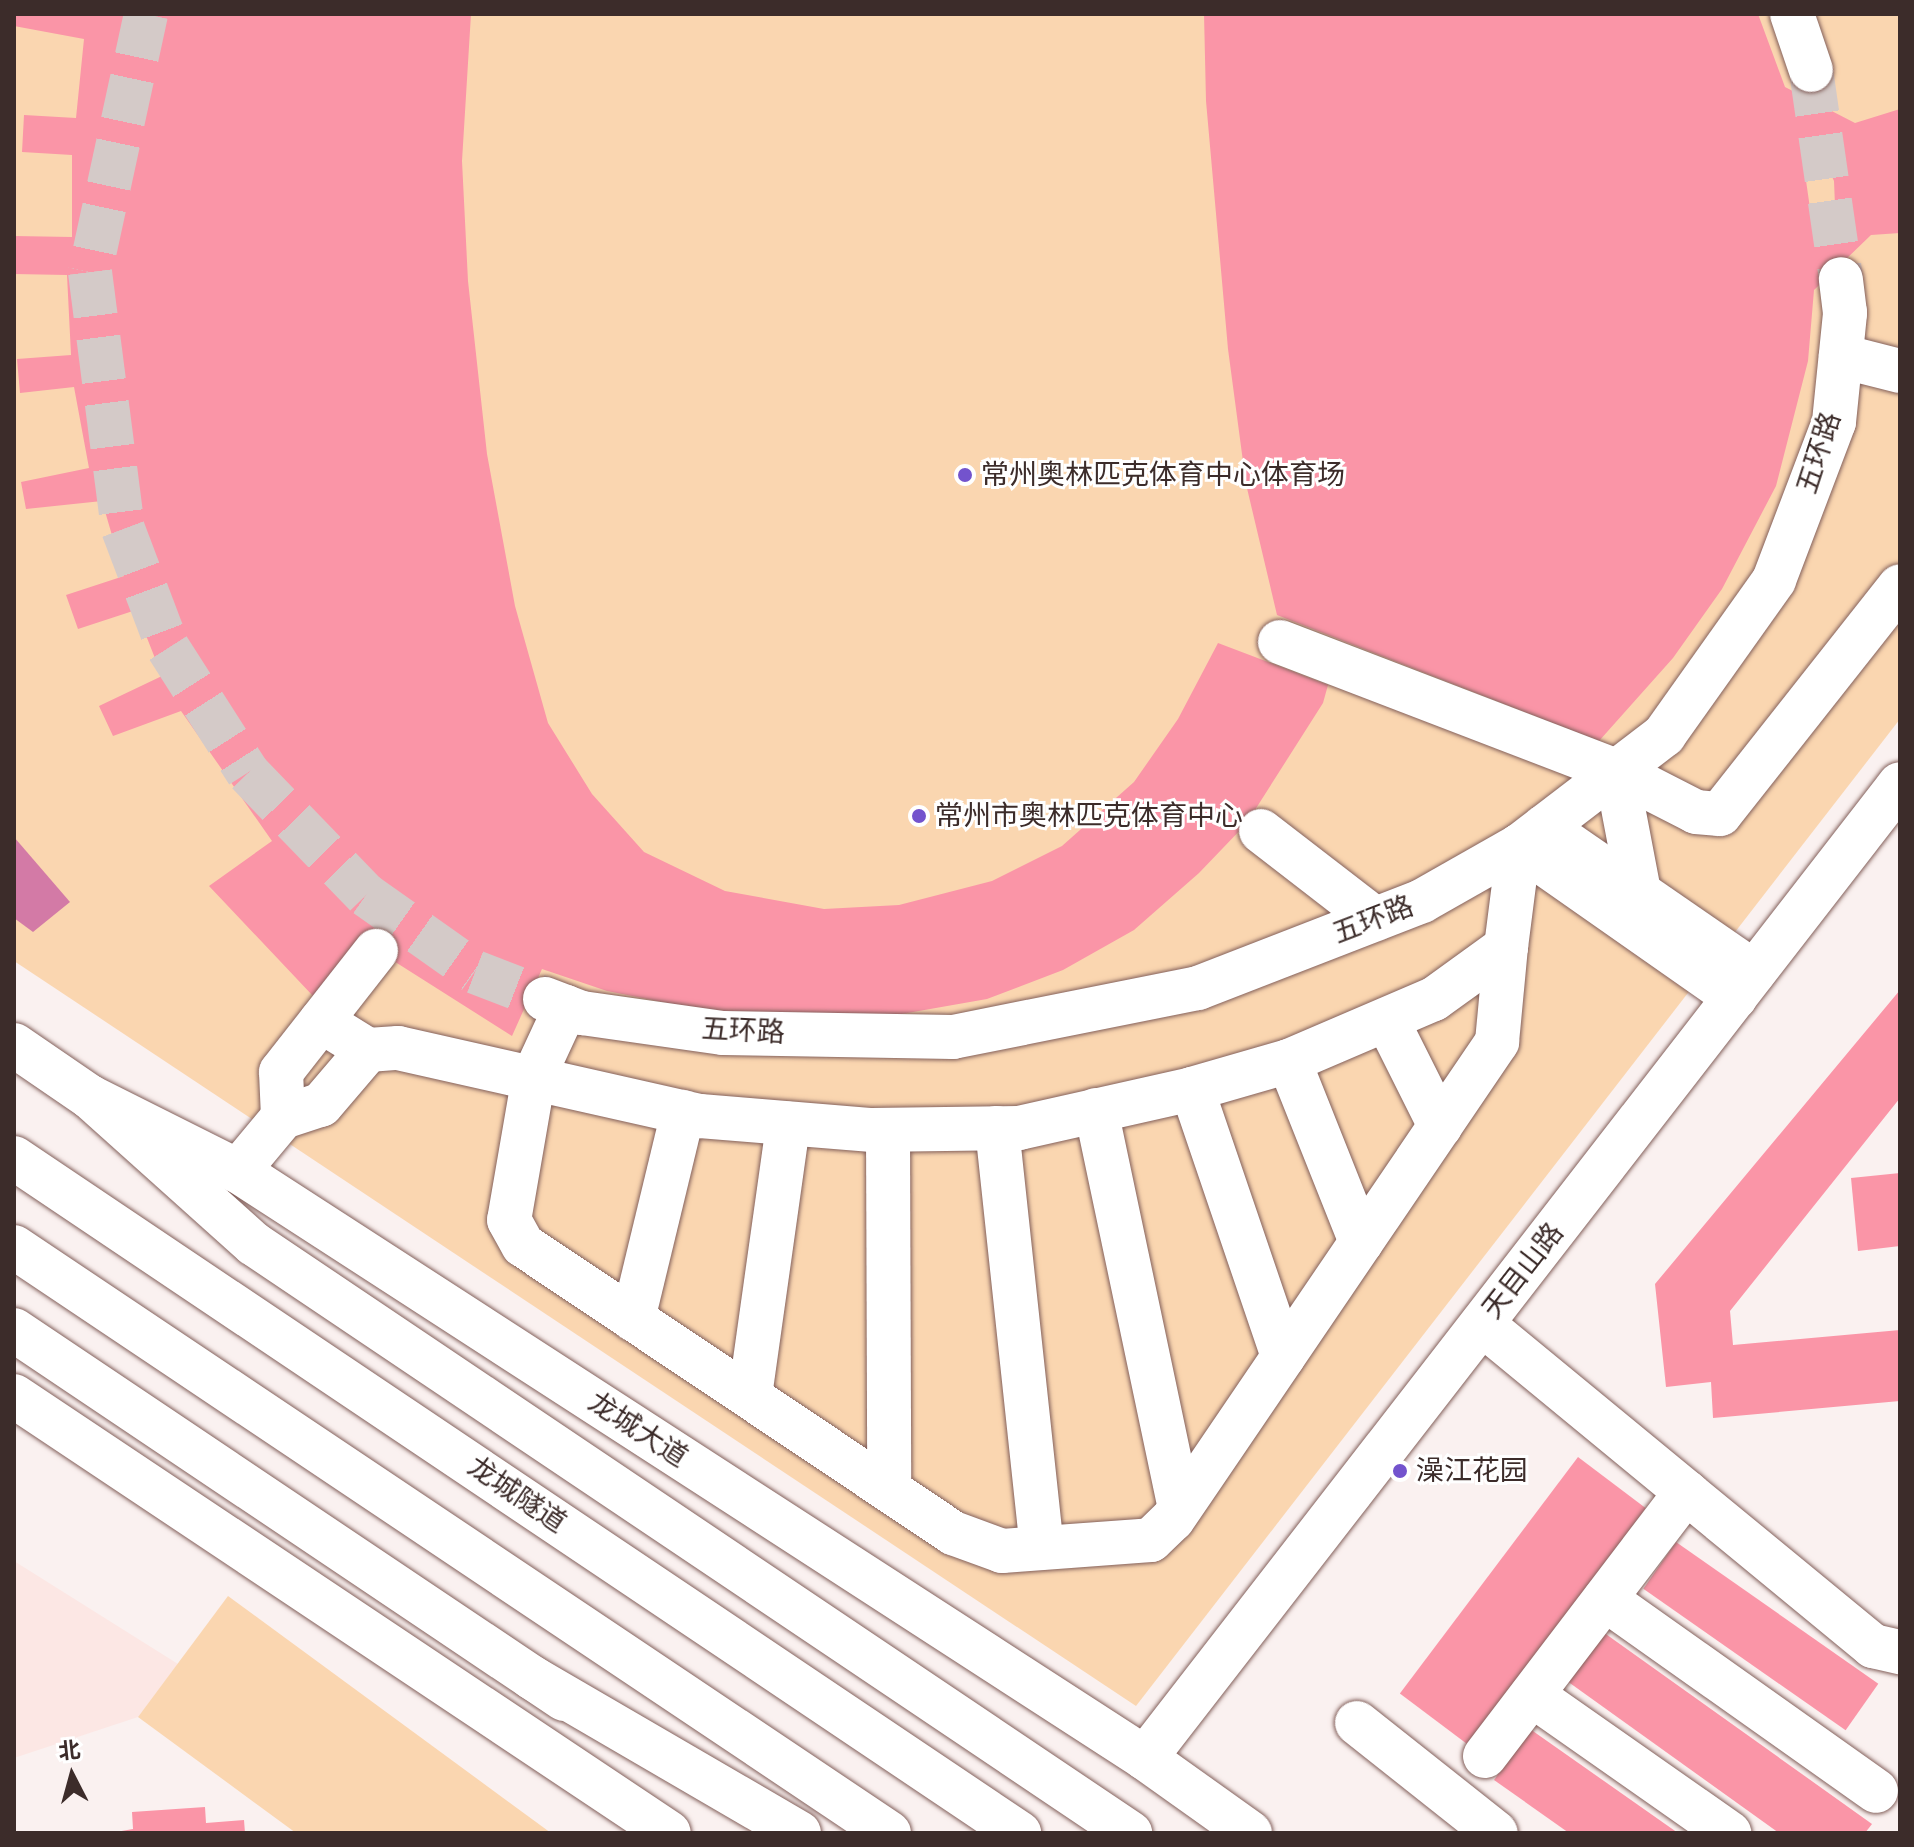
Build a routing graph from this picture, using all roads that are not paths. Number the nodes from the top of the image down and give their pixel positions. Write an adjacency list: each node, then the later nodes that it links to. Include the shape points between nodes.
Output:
1 (1792, 14): 2 (main road)
2 (1811, 70)
3 (1841, 279): 4 (main road, 五环路)
4 (1841, 356): 5 (main road); 8 (main road, 五环路, via 1834,422 1774,580 1664,735)
5 (1900, 371)
6 (1900, 586): 8 (main road, via 1720,814 1696,812)
7 (1280, 642): 8 (main road)
8 (1616, 771): 11 (main road, 五环路); 12 (main road)
9 (1900, 784): 16 (main road, 天目山路)
10 (1261, 831): 13 (main road)
11 (1531, 836): 12 (main road); 13 (main road, 五环路, via 1422,901); 14 (main road); 16 (main road)
12 (1639, 892): 16 (main road)
13 (1375, 919): 22 (main road, 五环路, via 1198,988 953,1037 723,1033 555,1003)
14 (1506, 947): 17 (main road, via 1434,999); 29 (main road, via 1497,1042)
15 (376, 951): 18 (main road)
16 (1745, 984): 37 (main road, 天目山路)
17 (1387, 1020): 21 (main road); 29 (main road)
18 (321, 1021): 20 (main road); 27 (main road, via 281,1072)
19 (14, 1045): 24 (main road, 龙城大道)
20 (368, 1050): 22 (main road, via 398,1048); 27 (main road, via 321,1105)
21 (1289, 1061): 23 (main road); 34 (main road)
22 (534, 1076): 26 (main road); 36 (main road, via 509,1220 523,1245)
23 (1192, 1089): 25 (main road); 39 (main road)
24 (90, 1097): 33 (main road, 龙城大道); 59 (main road, via 254,1244)
25 (1096, 1110): 30 (main road); 44 (main road)
26 (683, 1112): 28 (main road); 36 (main road)
27 (283, 1117): 33 (main road)
28 (788, 1124): 31 (main road); 41 (main road)
29 (1440, 1126): 34 (main road)
30 (997, 1128): 31 (main road); 45 (main road)
31 (888, 1130): 42 (main road)
32 (14, 1158): 58 (main road, 龙城隧道)
33 (238, 1171): 52 (main road, 龙城大道)
34 (1361, 1242): 39 (main road)
35 (14, 1247): 57 (main road)
36 (633, 1319): 41 (main road)
37 (1482, 1324): 43 (main road); 52 (main road, 天目山路)
38 (14, 1330): 48 (main road)
39 (1283, 1357): 44 (main road)
40 (14, 1396): 54 (main road)
41 (750, 1396): 42 (main road)
42 (889, 1490): 45 (main road, via 953,1533 1002,1551)
43 (1686, 1492): 46 (main road); 47 (main road, via 1873,1646)
44 (1180, 1507): 45 (main road, via 1151,1540)
45 (1042, 1548)
46 (1605, 1599): 49 (main road); 53 (main road)
47 (1900, 1652)
48 (531, 1677): 55 (main road); 56 (main road)
49 (1532, 1695): 51 (main road); 62 (main road)
50 (1357, 1723): 61 (main road)
51 (1485, 1756)
52 (1145, 1758): 60 (main road, 龙城大道)
53 (1876, 1791)
54 (669, 1833)
55 (761, 1833)
56 (799, 1833)
57 (889, 1833)
58 (1019, 1833)
59 (1130, 1833)
60 (1250, 1833)
61 (1496, 1833)
62 (1729, 1833)

